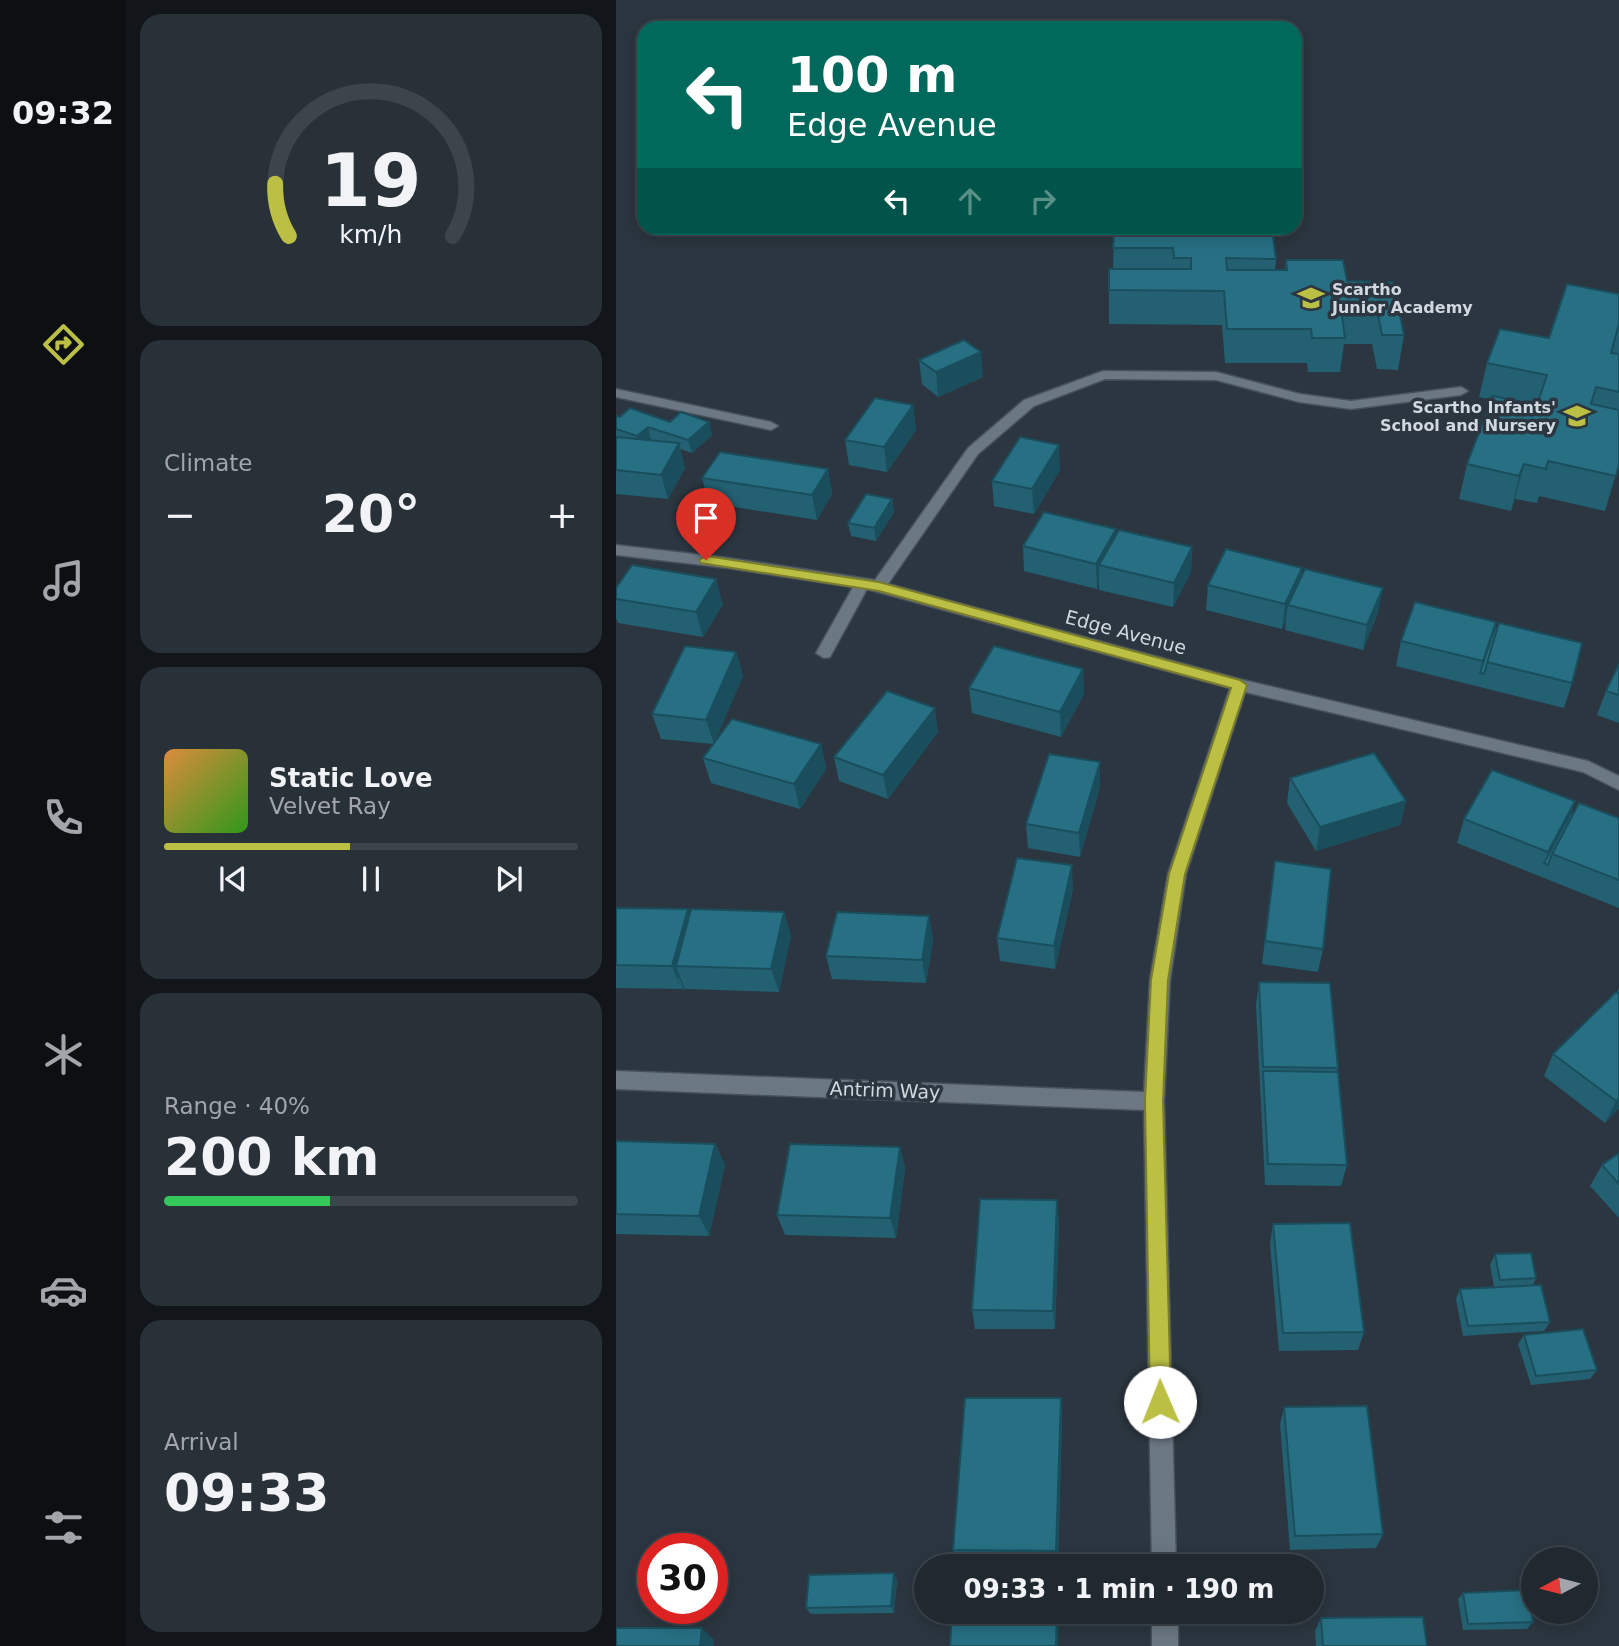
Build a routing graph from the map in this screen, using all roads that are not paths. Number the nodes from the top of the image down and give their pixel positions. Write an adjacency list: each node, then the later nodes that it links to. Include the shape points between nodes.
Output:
1 (1461, 391): 5 (street, via 1351,405 1299,398 1216,376 1103,375 1029,403 973,451)
2 (616, 393): 3 (street)
3 (771, 426)
4 (616, 550): 5 (street, Edge Avenue)
5 (871, 585): 6 (street); 7 (street, Edge Avenue)
6 (824, 653)
7 (1240, 685): 8 (street, Edge Avenue, via 1588,767); 10 (street, via 1177,874 1160,980)
8 (1619, 784)
9 (616, 1080): 10 (street, Antrim Way)
10 (1154, 1101): 11 (street)
11 (1164, 1554)
12 (1165, 1624): 13 (street)
13 (1166, 1646)

